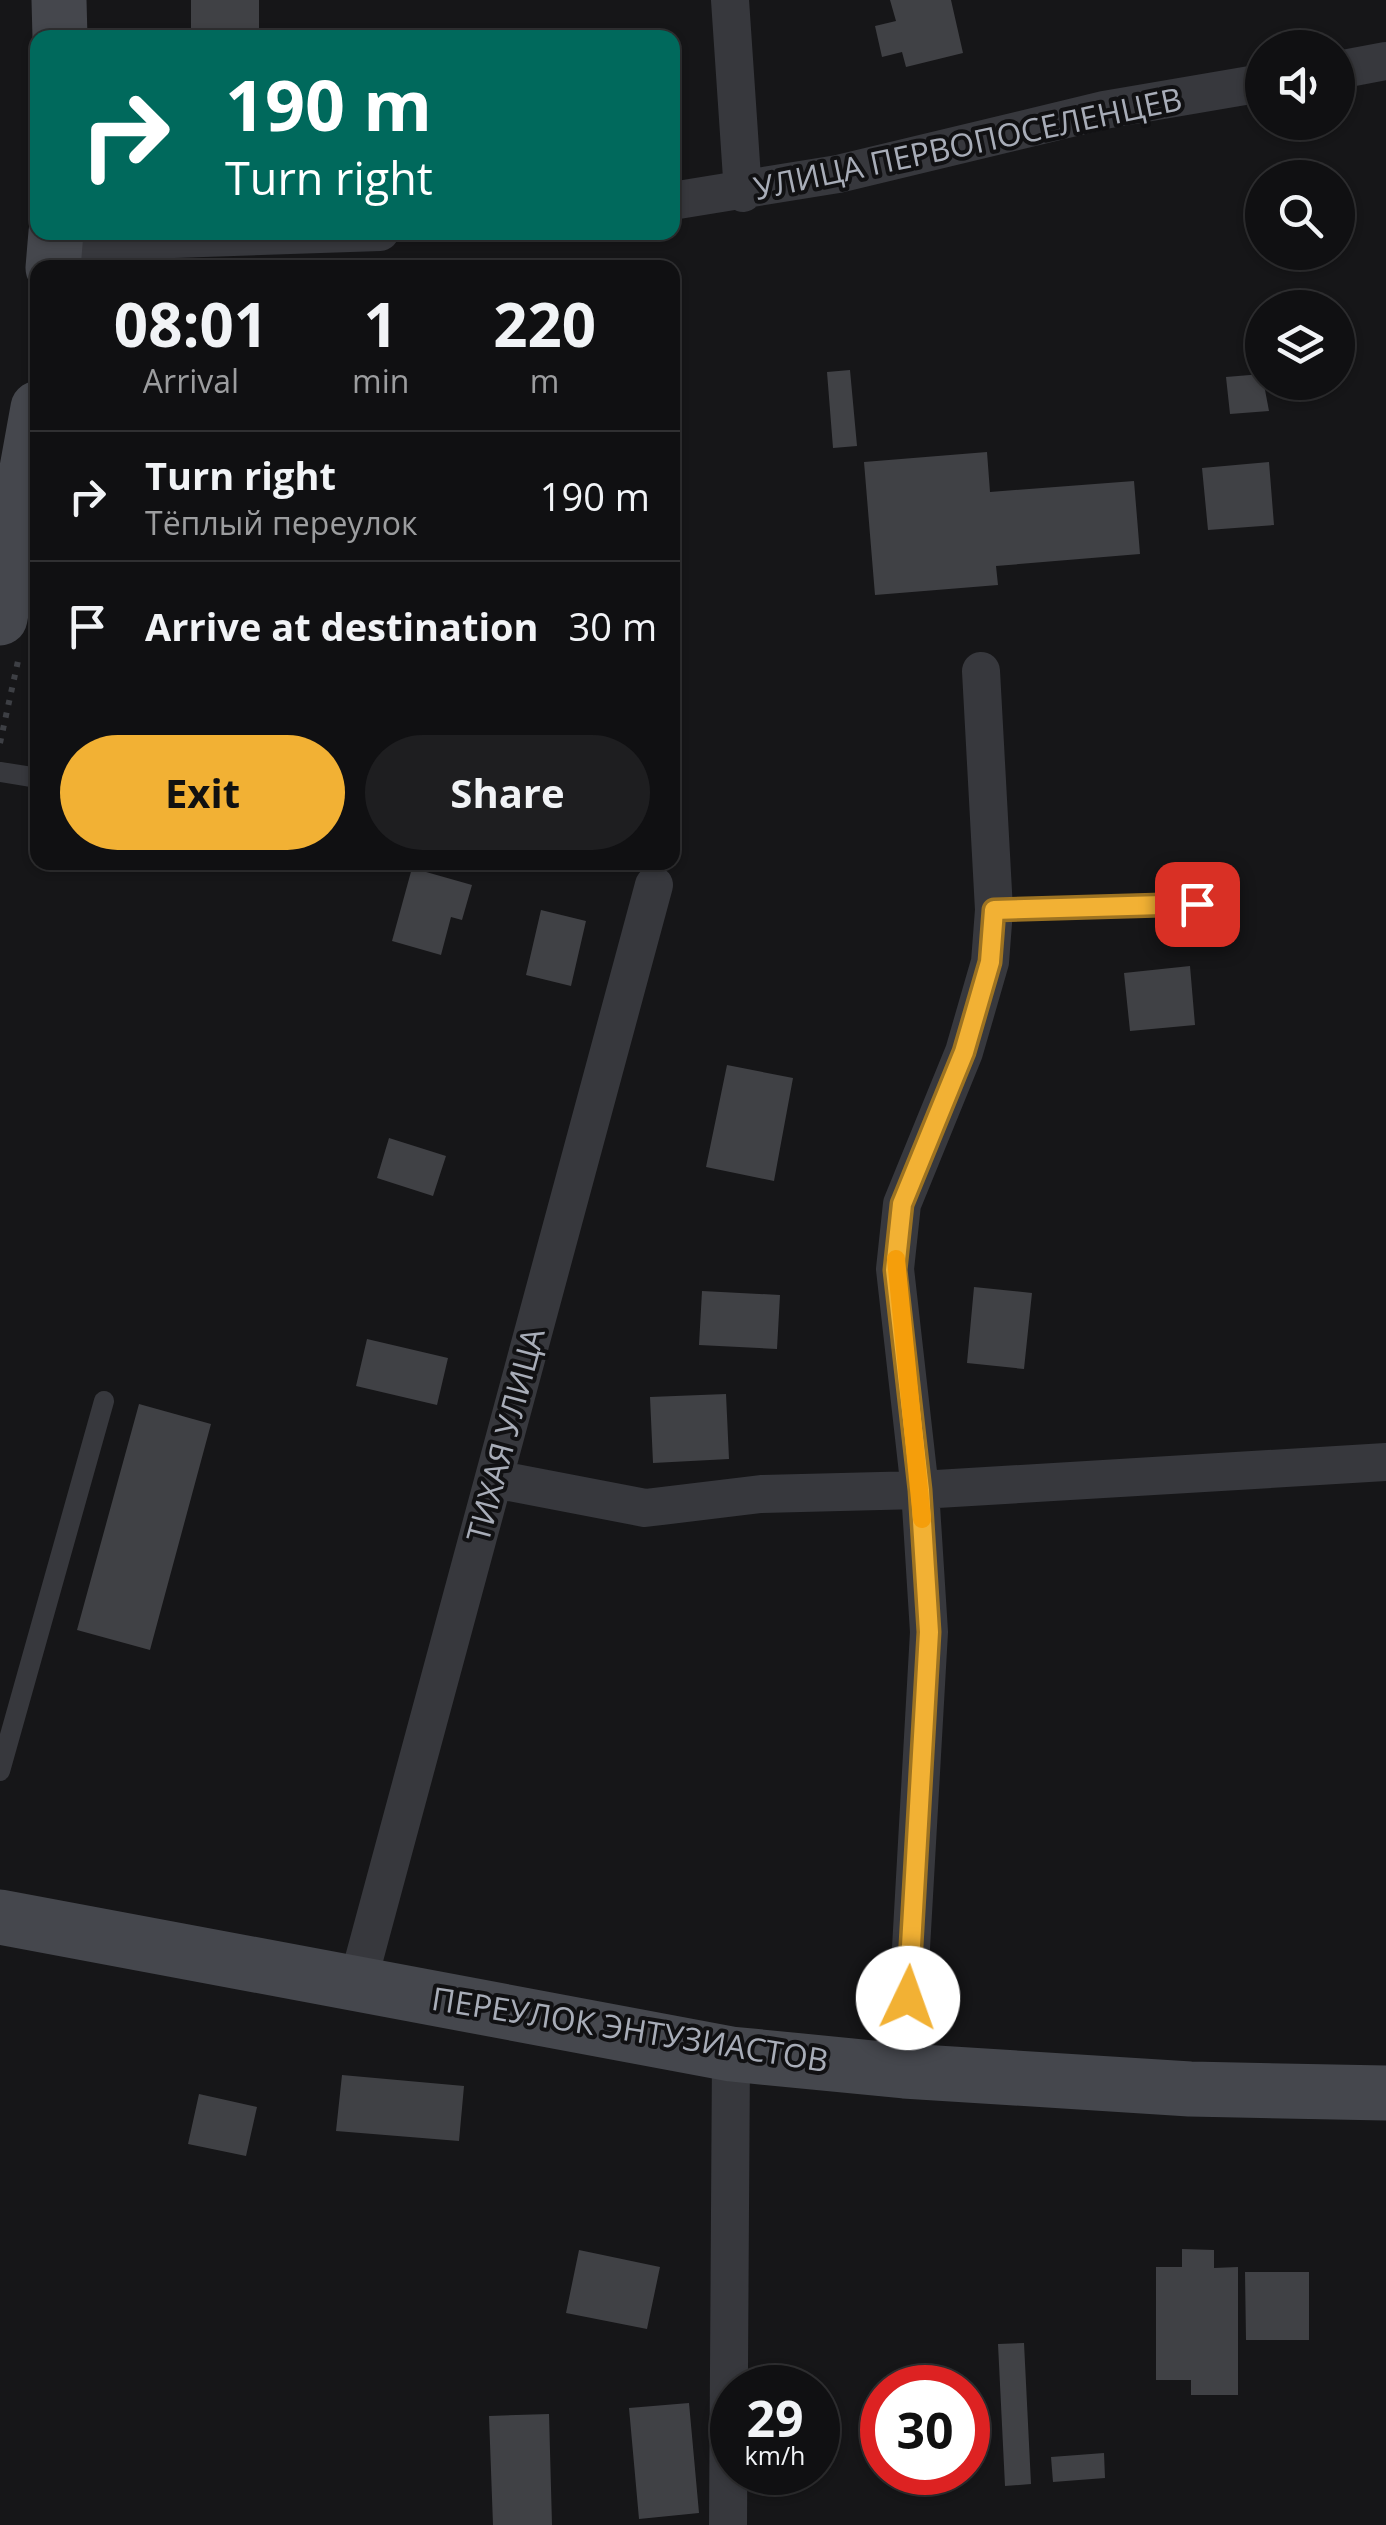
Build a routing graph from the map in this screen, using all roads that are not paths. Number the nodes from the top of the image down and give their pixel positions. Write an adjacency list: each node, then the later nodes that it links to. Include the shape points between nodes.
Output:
1 (59, 0): 3 (main road)
2 (730, 0): 7 (street)
3 (60, 30)
4 (1386, 62): 5 (street)
5 (1355, 67)
6 (1245, 86): 7 (street, УЛИЦА ПЕРВОПОСЕЛЕНЦЕВ, via 1104,110)
7 (743, 193): 8 (street, УЛИЦА ПЕРВОПОСЕЛЕНЦЕВ)
8 (680, 200)
9 (218, 240): 10 (street)
10 (55, 248)
11 (30, 452): 12 (main road)
12 (0, 618)
13 (980, 671): 18 (street)
14 (0, 772): 15 (lane)
15 (30, 777)
16 (654, 884): 21 (street, ТИХАЯ УЛИЦА)
17 (1197, 904): 18 (lane)
18 (994, 910): 22 (street, via 990,962 964,1052 902,1204 895,1270)
19 (104, 1401): 23 (lane)
20 (1386, 1462): 22 (street)
21 (494, 1479): 22 (street, via 645,1508 761,1494); 25 (street, ТИХАЯ УЛИЦА)
22 (920, 1490): 27 (street, via 929,1632)
23 (0, 1771)
24 (0, 1916): 25 (main road, ПЕРЕУЛОК ЭНТУЗИАСТОВ)
25 (358, 1985): 26 (main road, ПЕРЕУЛОК ЭНТУЗИАСТОВ)
26 (731, 2054): 27 (main road, ПЕРЕУЛОК ЭНТУЗИАСТОВ); 29 (street)
27 (904, 2072): 28 (main road, ПЕРЕУЛОК ЭНТУЗИАСТОВ)
28 (1386, 2093)
29 (728, 2525)

